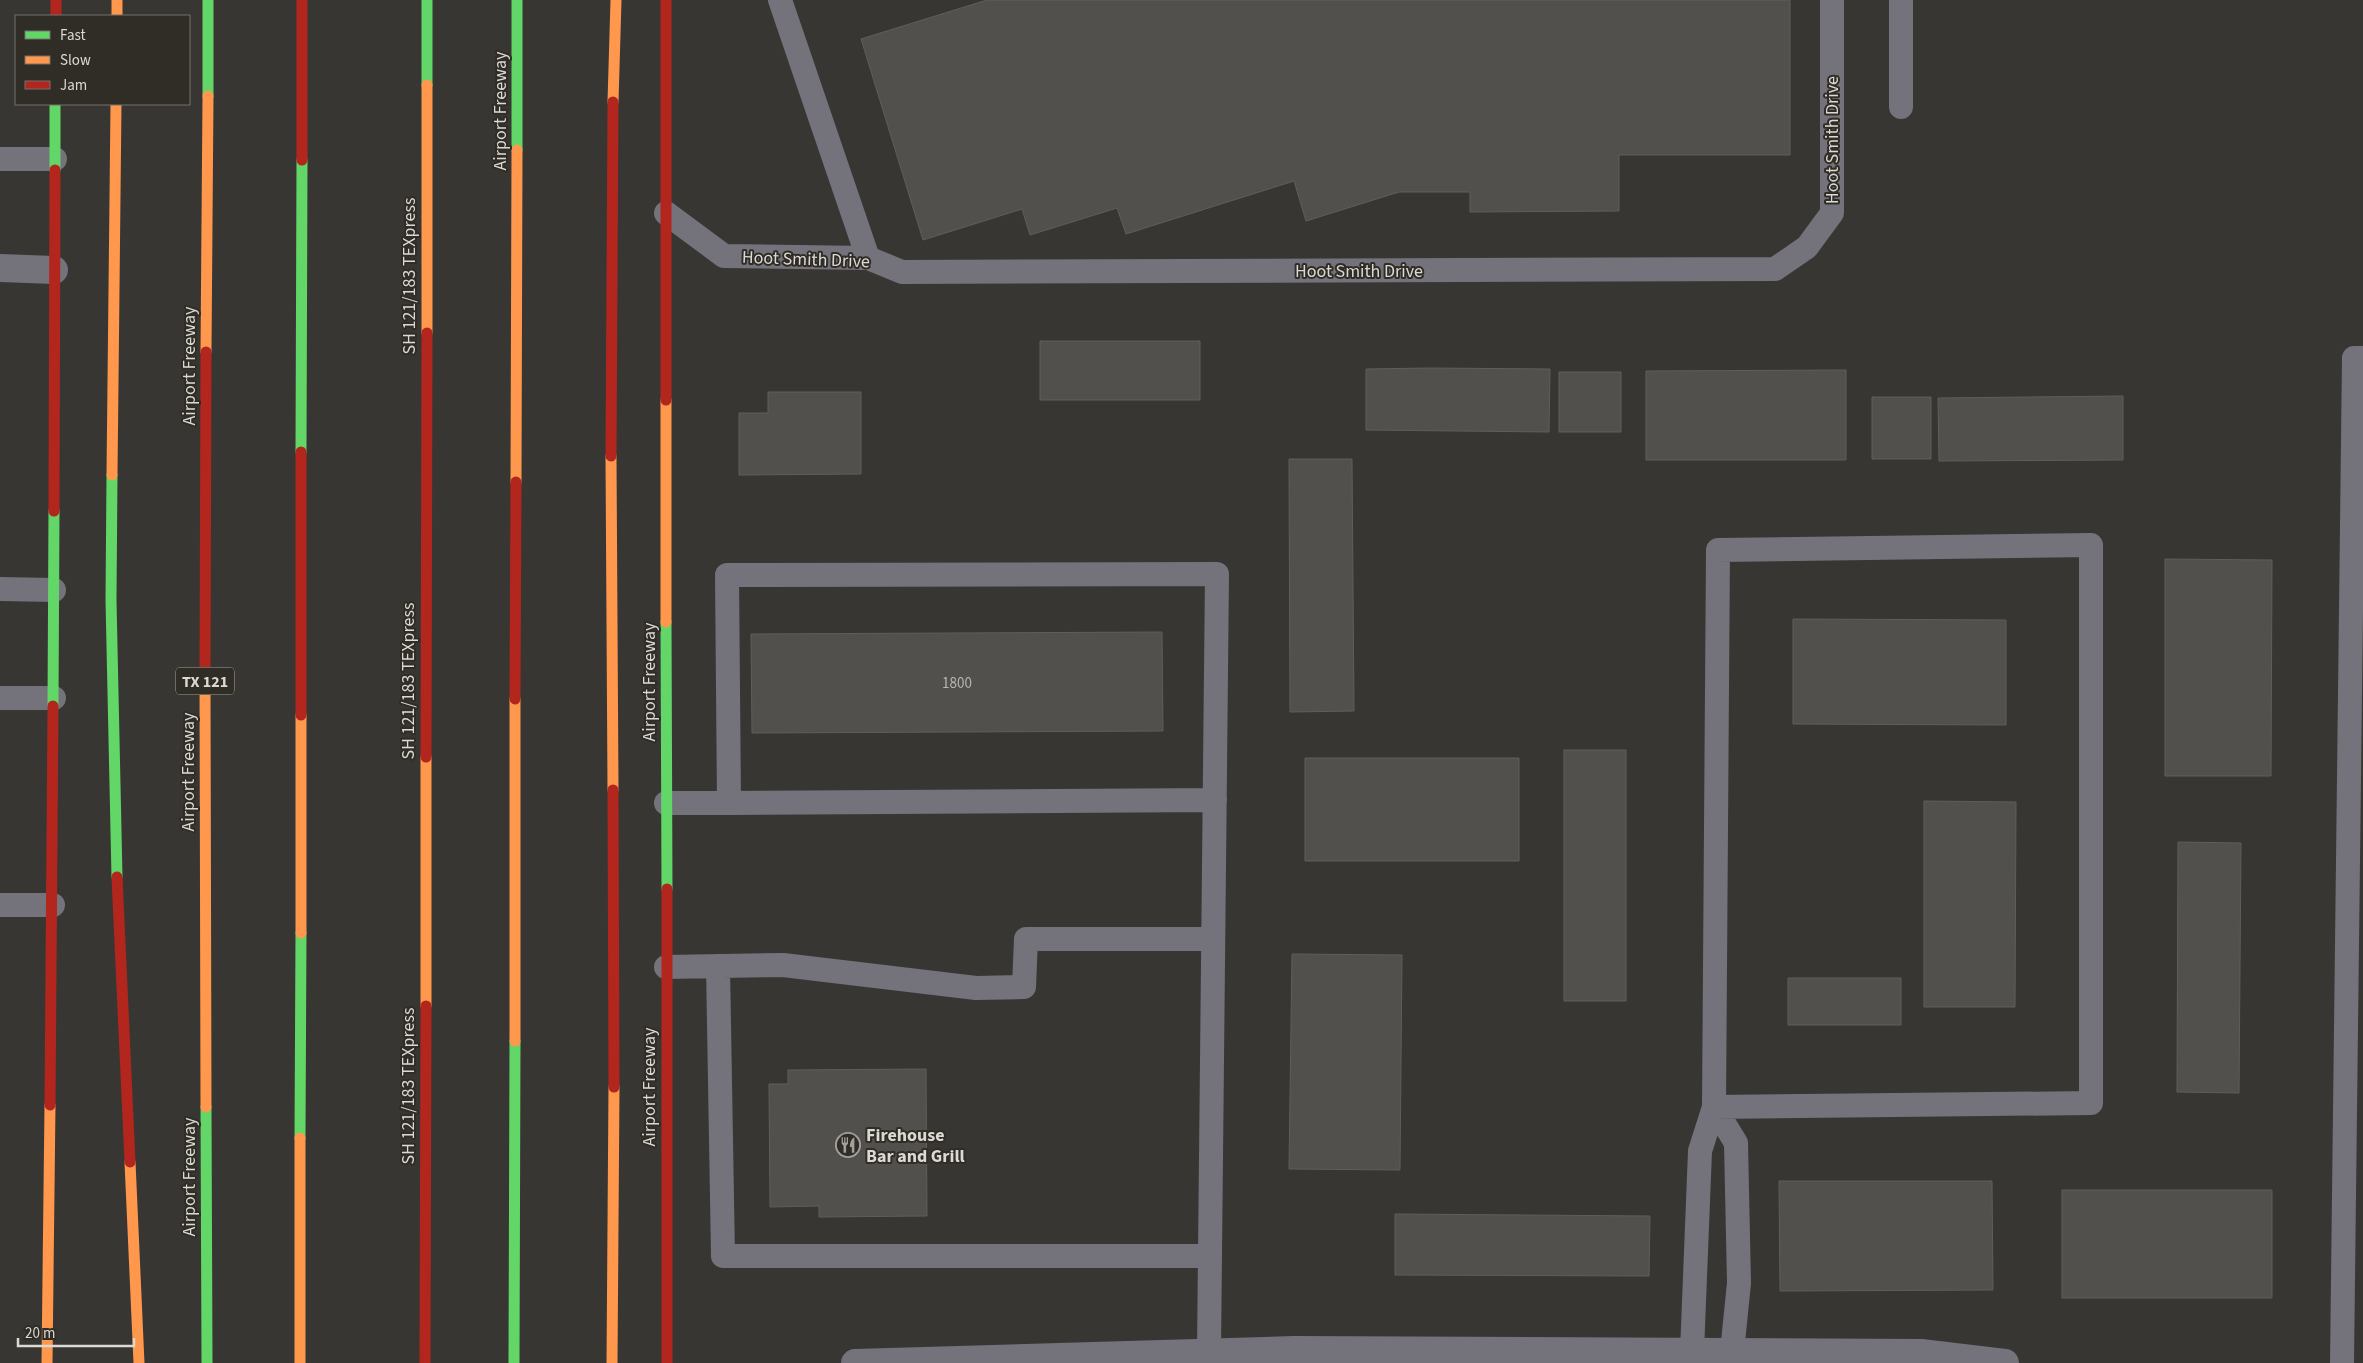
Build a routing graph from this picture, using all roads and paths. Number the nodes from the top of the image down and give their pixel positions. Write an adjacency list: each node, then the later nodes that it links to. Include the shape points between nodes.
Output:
1 (56, 0): 12 (main road)
2 (117, 0): 13 (main road)
3 (208, 0): 46 (main road, Airport Freeway / TX 121)
4 (302, 0): 47 (main road)
5 (427, 0): 48 (main road, SH 121/183 TEXpress)
6 (517, 0): 49 (main road, Airport Freeway)
7 (616, 0): 50 (main road, via 610,303 616,1138)
8 (666, 0): 19 (main road, Airport Freeway)
9 (780, 0): 20 (lane)
10 (1832, 0): 20 (lane, Hoot Smith Drive, via 1832,213 1808,247 1775,269 902,272)
11 (1900, 0): 16 (lane)
12 (56, 15)
13 (117, 15)
14 (56, 105): 18 (main road)
15 (116, 105): 45 (main road, via 111,600 115,839)
16 (1900, 107)
17 (0, 159): 18 (lane)
18 (55, 159): 22 (main road)
19 (666, 213): 20 (lane, Hoot Smith Drive, via 724,256); 30 (main road, Airport Freeway)
20 (868, 258)
21 (0, 268): 22 (street)
22 (54, 270): 25 (main road)
23 (2363, 358): 28 (lane, via 2354,358)
24 (0, 589): 25 (lane)
25 (54, 590): 27 (main road)
26 (0, 698): 27 (lane)
27 (54, 698): 34 (main road)
28 (2356, 699): 32 (lane)
29 (1215, 800): 31 (lane); 31 (lane, via 1217,574 726,575); 35 (lane)
30 (666, 803): 31 (lane); 37 (main road, Airport Freeway)
31 (729, 803)
32 (2355, 882): 55 (lane)
33 (0, 905): 34 (lane)
34 (53, 905): 44 (main road)
35 (1213, 939): 36 (lane, via 1026,939 1024,987 976,988 783,965); 39 (lane)
36 (718, 966): 37 (lane); 39 (lane, via 723,1256)
37 (666, 967): 51 (main road, Airport Freeway)
38 (1714, 1107): 38 (lane, via 1718,550 2091,546 2091,1103); 41 (lane, via 1700,1151); 42 (lane, via 1736,1143 1739,1283)
39 (1210, 1256): 40 (lane)
40 (1208, 1352): 43 (street); 53 (street)
41 (1692, 1352): 42 (street); 43 (street)
42 (1732, 1352): 54 (street, via 1921,1353)
43 (1294, 1356)
44 (47, 1363)
45 (140, 1363)
46 (207, 1363)
47 (300, 1363)
48 (424, 1363)
49 (514, 1363)
50 (612, 1363)
51 (667, 1363)
52 (855, 1363): 53 (street)
53 (886, 1363)
54 (2006, 1363)
55 (2342, 1363)

